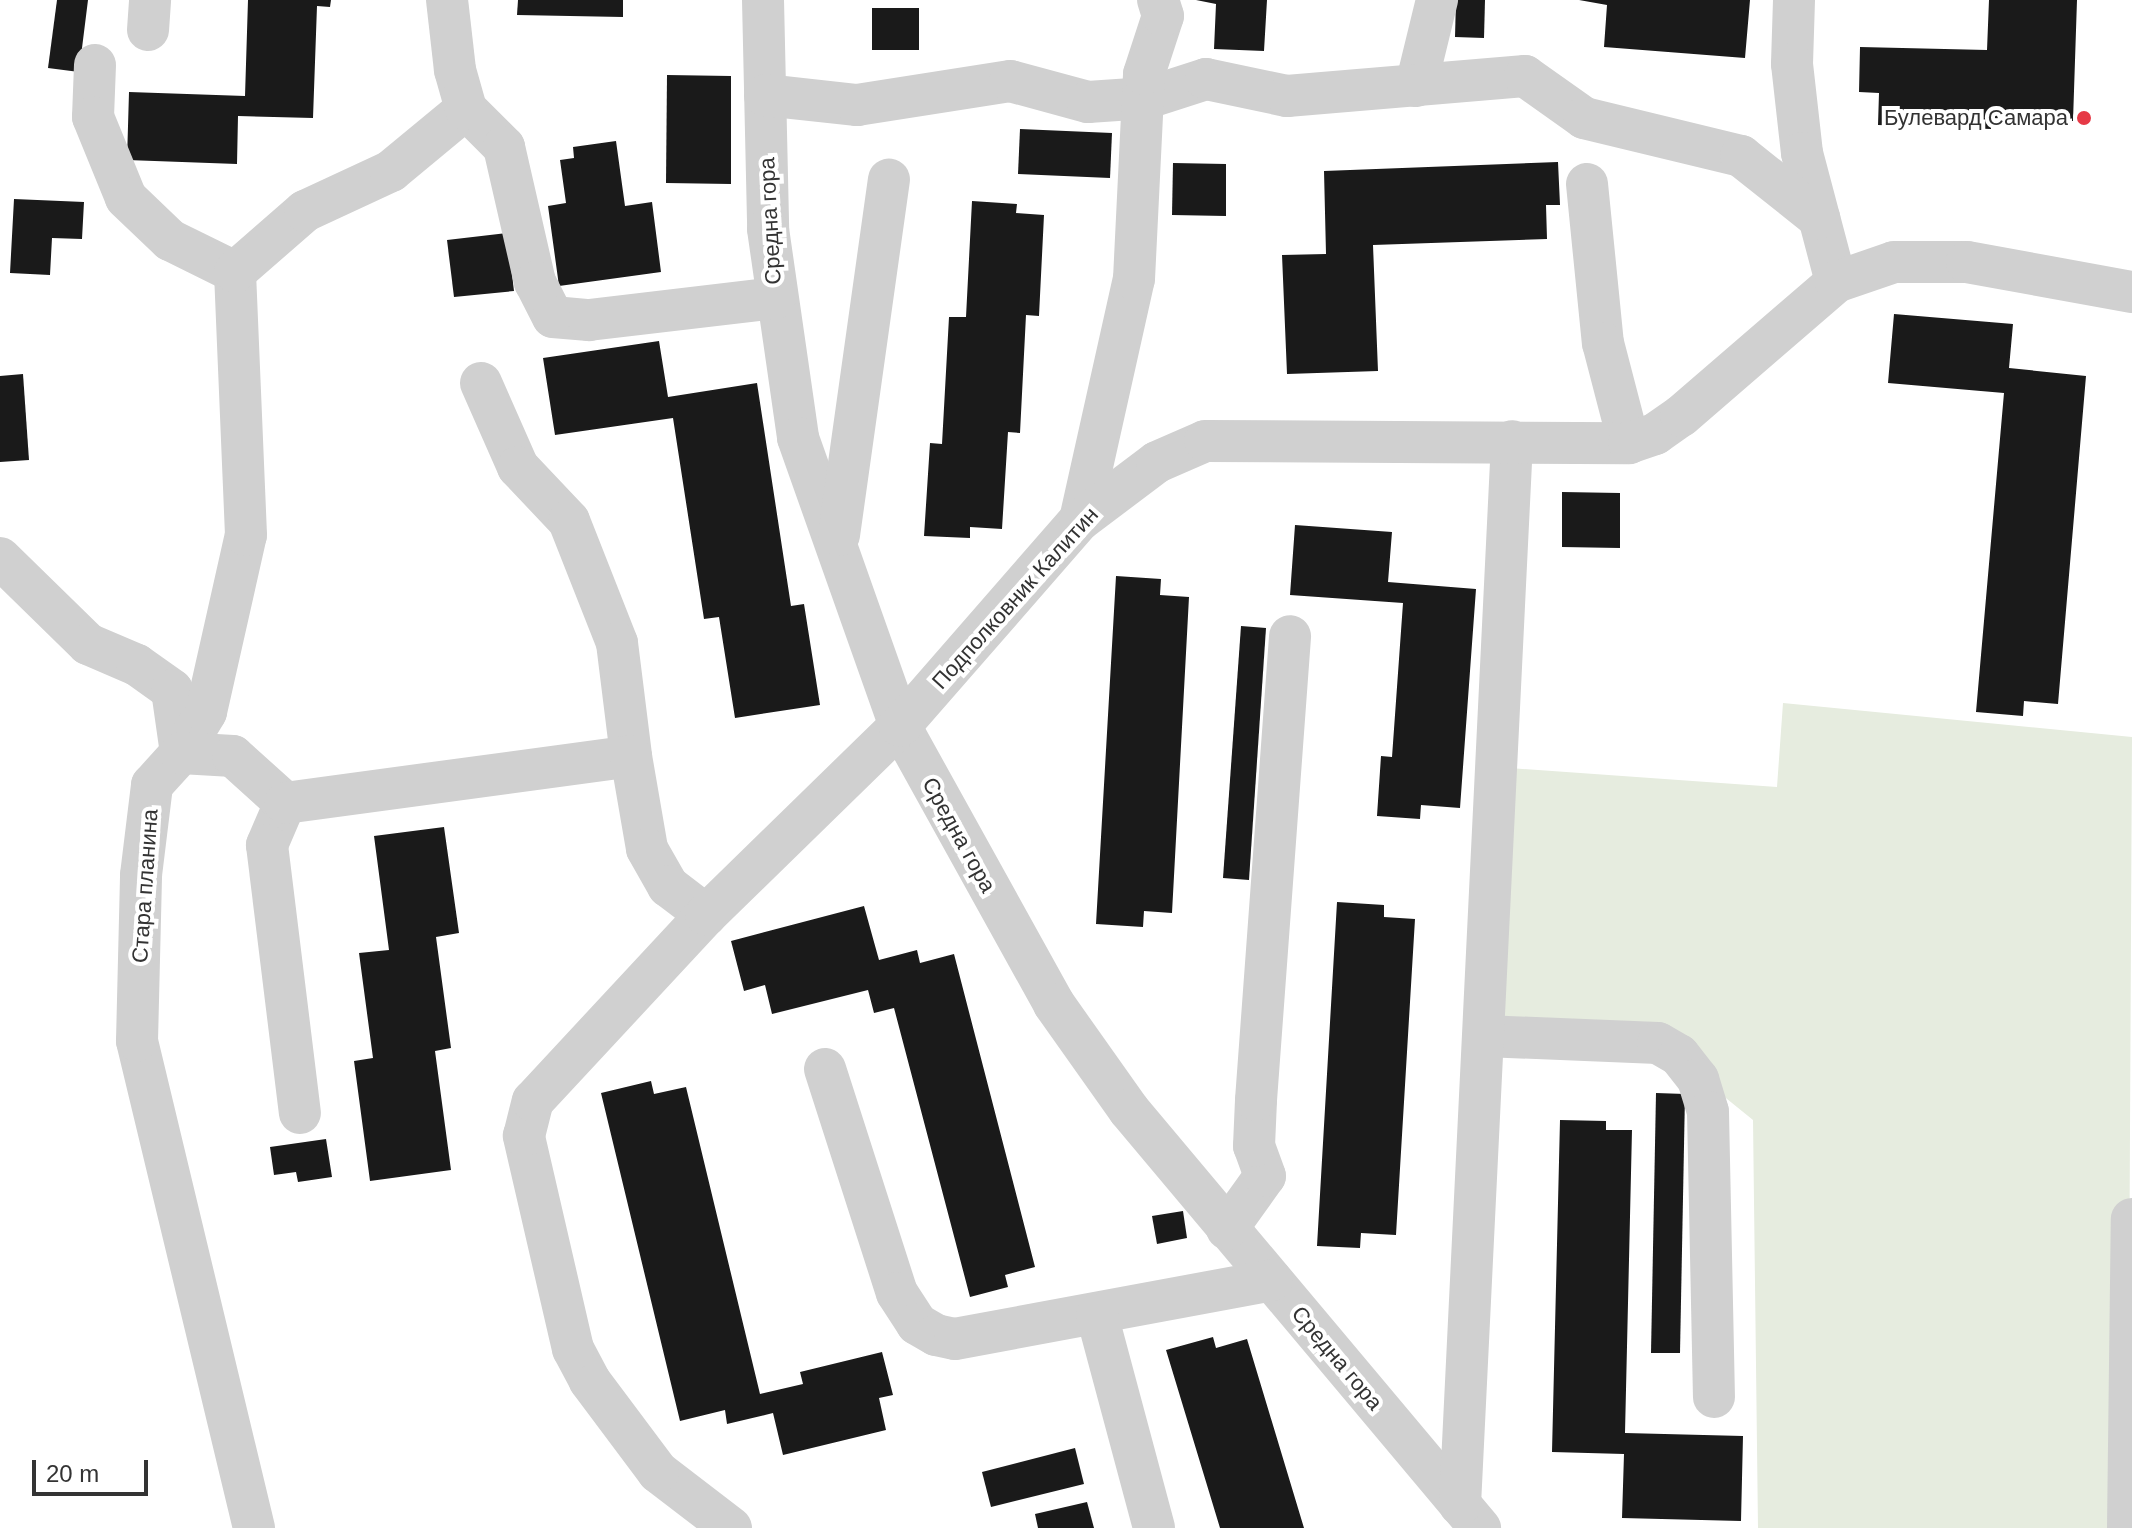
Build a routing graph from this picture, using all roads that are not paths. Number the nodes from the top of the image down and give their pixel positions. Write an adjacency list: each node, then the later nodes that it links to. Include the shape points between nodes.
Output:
1 (447, 0): 10 (street, via 455,70)
2 (763, 0): 8 (street, Средна гора)
3 (1158, 0): 9 (street, via 1163,16 1144,74)
4 (1437, 0): 7 (street)
5 (1794, 0): 13 (street, via 1792,64 1800,138)
6 (95, 65): 14 (street, via 93,117 126,198 170,240)
7 (1416, 86): 9 (street, via 1287,96 1206,79); 13 (street, via 1525,76 1584,118 1741,156)
8 (765, 95): 9 (street, via 857,105 1010,81 1088,102); 17 (street, Средна гора)
9 (1147, 98): 21 (street, via 1134,279)
10 (466, 109): 14 (street, via 391,171 305,211); 17 (street, via 504,147 535,282 553,317 589,320)
11 (889, 180): 22 (street)
12 (1587, 184): 20 (street, via 1603,343)
13 (1819, 218): 15 (street)
14 (235, 272): 26 (street, Стара планина, via 246,535 206,712)
15 (1836, 282): 16 (street, Подполковник Калитин, via 1894,262 1967,262); 20 (street, Подполковник Калитин, via 1681,416)
16 (2132, 292)
17 (775, 298): 22 (street, Средна гора, via 798,438)
18 (481, 383): 27 (street, via 518,467 569,521 617,643)
19 (1512, 441): 20 (street, Подполковник Калитин); 21 (street, Подполковник Калитин, via 1205,441 1157,462); 30 (street)
20 (1629, 443)
21 (1080, 520): 25 (street, Подполковник Калитин)
22 (838, 540): 25 (street, Средна гора)
23 (0, 558): 26 (street, via 88,644 137,665 172,690)
24 (1290, 636): 34 (street, via 1256,1100 1254,1146 1265,1176)
25 (900, 726): 29 (street, Подполковник Калитин); 34 (street, Средна гора, via 1054,1004 1129,1110)
26 (181, 753): 28 (street, via 233,756); 39 (street, Стара планина, via 152,785 141,875 137,1041)
27 (631, 756): 28 (street); 29 (street, via 647,849 668,886)
28 (285, 803): 32 (street, via 267,845)
29 (706, 915): 40 (street, Подполковник Калитин, via 533,1101 524,1136 573,1349 590,1381 658,1472)
30 (1484, 1036): 37 (street, via 1658,1043 1679,1055 1698,1079 1708,1112); 38 (street)
31 (825, 1069): 36 (street, via 897,1293 917,1324 955,1339)
32 (300, 1113)
33 (2132, 1219): 42 (street)
34 (1227, 1229): 35 (street, Средна гора)
35 (1272, 1280): 36 (street); 38 (street, Средна гора)
36 (1097, 1315): 41 (street)
37 (1714, 1397)
38 (1470, 1516)
39 (254, 1528)
40 (731, 1528)
41 (1154, 1528)
42 (2128, 1528)

